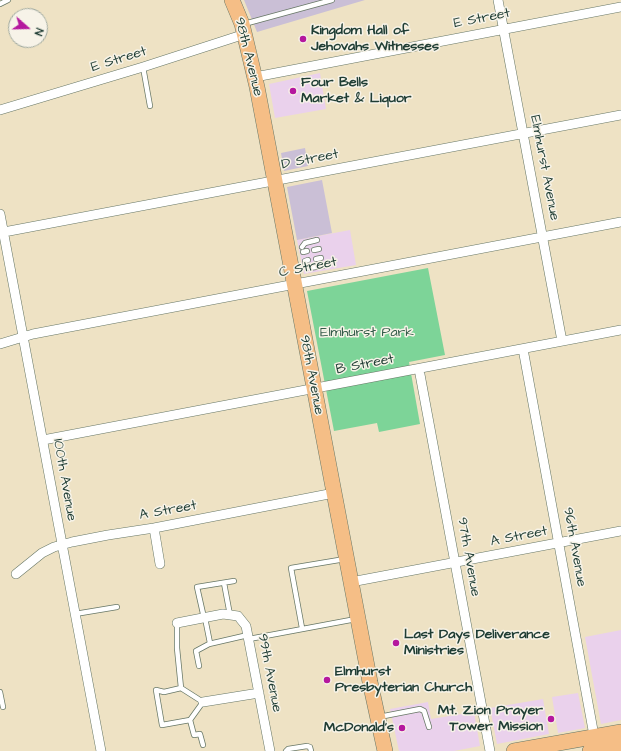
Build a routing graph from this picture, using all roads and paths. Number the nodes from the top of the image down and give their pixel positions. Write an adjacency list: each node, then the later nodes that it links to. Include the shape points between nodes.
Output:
1 (8, 0): 5 (lane)
2 (232, 0): 7 (main road, 98th Avenue)
3 (332, 0): 7 (lane)
4 (498, 0): 8 (street, Elmhurst Avenue)
5 (0, 4)
6 (621, 7): 8 (street, E Street)
7 (244, 29): 9 (street, E Street); 10 (main road, 98th Avenue)
8 (503, 30): 10 (street, E Street); 14 (street, Elmhurst Avenue)
9 (143, 67): 11 (lane); 12 (street, E Street)
10 (255, 77): 15 (main road, 98th Avenue)
11 (150, 106)
12 (0, 110)
13 (621, 115): 14 (street, D Street)
14 (523, 133): 15 (street, D Street); 19 (street, Elmhurst Avenue)
15 (274, 181): 18 (street, D Street); 26 (main road, 98th Avenue)
16 (0, 214): 18 (street, 100th Avenue)
17 (621, 222): 19 (street, C Street)
18 (4, 232): 28 (street, 100th Avenue)
19 (543, 238): 26 (street, C Street); 29 (street, Elmhurst Avenue)
20 (317, 240): 21 (lane, via 305,243)
21 (304, 250)
22 (316, 258): 23 (lane)
23 (321, 258)
24 (306, 262): 25 (lane, via 310,268)
25 (323, 266)
26 (294, 285): 28 (street, C Street); 33 (main road, 98th Avenue)
27 (621, 330): 29 (street, B Street)
28 (23, 337): 30 (street, C Street); 34 (street, 100th Avenue)
29 (562, 341): 31 (street, B Street)
30 (0, 344)
31 (523, 349): 32 (street, B Street); 38 (street, 96th Avenue)
32 (419, 369): 33 (street, B Street); 41 (street, 97th Avenue)
33 (314, 389): 34 (street, B Street); 35 (main road, 98th Avenue)
34 (43, 440): 39 (street, 100th Avenue)
35 (334, 493): 36 (street, A Street); 40 (main road, 98th Avenue)
36 (154, 528): 39 (street, A Street); 42 (street)
37 (621, 532): 38 (street, A Street)
38 (559, 543): 41 (street, A Street); 68 (street, 96th Avenue)
39 (62, 545): 43 (street, A Street, via 42,552); 48 (street, 100th Avenue)
40 (346, 558): 46 (main road, 98th Avenue); 53 (lane, via 292,568)
41 (455, 562): 46 (street, A Street); 74 (street, 97th Avenue)
42 (160, 564)
43 (16, 574)
44 (234, 581): 45 (lane)
45 (224, 582): 49 (lane); 50 (lane, via 197,587)
46 (351, 582): 51 (main road, 98th Avenue)
47 (117, 607): 48 (lane)
48 (75, 614): 70 (street, 100th Avenue)
49 (230, 615): 50 (street); 54 (street, 99th Avenue, via 238,616 246,626)
50 (204, 618): 52 (street); 55 (lane)
51 (358, 619): 53 (lane); 62 (main road, 98th Avenue)
52 (177, 623): 57 (lane)
53 (302, 628): 54 (lane)
54 (248, 637): 55 (lane); 59 (street, 99th Avenue)
55 (210, 643): 56 (lane, via 196,650)
56 (198, 666)
57 (181, 688): 60 (lane); 63 (lane, via 164,692 156,690 162,725)
58 (0, 692): 61 (lane)
59 (259, 693): 60 (street); 71 (street, 99th Avenue)
60 (203, 702): 63 (lane)
61 (3, 707)
62 (378, 717): 64 (lane, via 420,709 424,711); 73 (main road, 98th Avenue)
63 (190, 720): 67 (lane, via 194,735 200,734)
64 (429, 726)
65 (621, 732): 68 (main road)
66 (621, 745): 68 (main road)
67 (203, 746)
68 (594, 747): 75 (main road)
69 (311, 750): 72 (lane, via 307,746)
70 (101, 751)
71 (270, 751)
72 (286, 751)
73 (385, 751)
74 (490, 751)
75 (514, 751)

